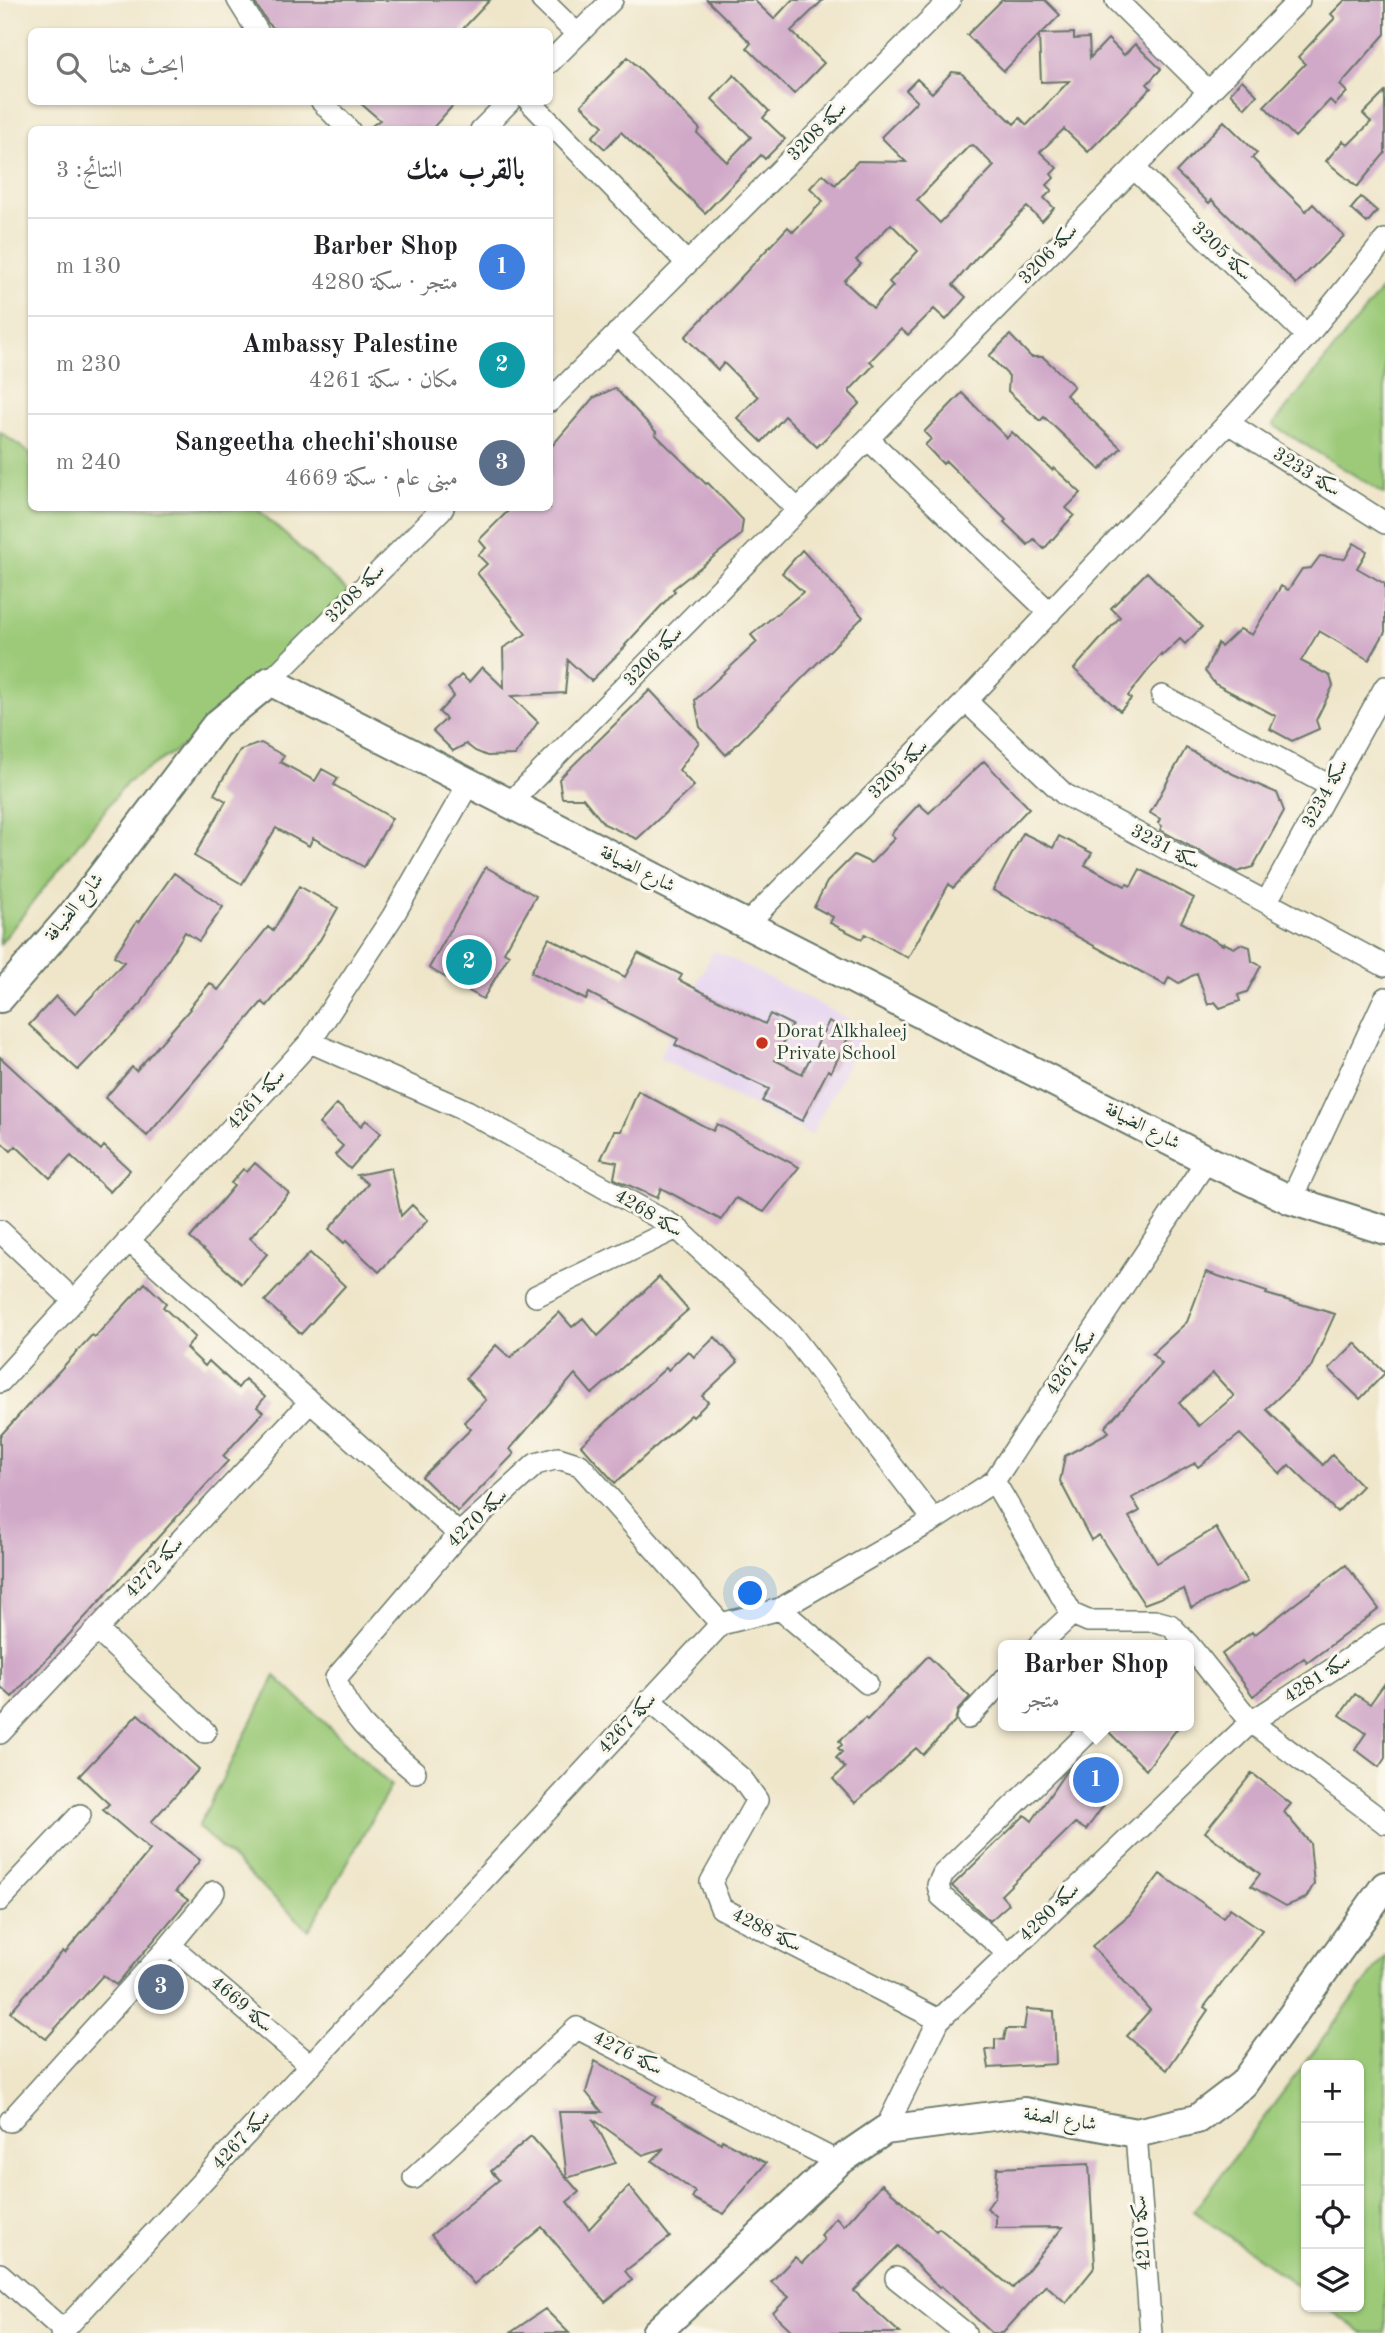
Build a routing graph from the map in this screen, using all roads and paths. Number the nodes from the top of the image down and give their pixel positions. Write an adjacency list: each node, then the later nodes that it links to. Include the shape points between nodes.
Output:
1 (238, 0): 7 (street)
2 (542, 0): 8 (street)
3 (612, 0): 8 (street)
4 (950, 0): 18 (street, سكة 3208)
5 (1116, 0): 10 (street)
6 (1299, 0): 10 (street, سكة 3206)
7 (256, 28)
8 (577, 34): 9 (street)
9 (553, 59)
10 (1209, 92): 16 (street, سكة 3206)
11 (325, 105): 14 (street)
12 (506, 105): 15 (street)
13 (533, 105): 18 (street)
14 (345, 126)
15 (485, 126)
16 (1134, 168): 20 (street, سكة 3205); 23 (street, سكة 3206)
17 (1385, 240): 20 (street, سكة 3205)
18 (687, 263): 19 (street, سكة 3208)
19 (617, 333): 21 (street, سكة 3208); 24 (street)
20 (1307, 336): 22 (street, سكة 3205)
21 (553, 398)
22 (1228, 423): 26 (street, سكة 3233); 27 (street, سكة 3205)
23 (868, 439): 24 (street, سكة 3206); 27 (street)
24 (798, 510): 34 (street, سكة 3206)
25 (440, 511): 28 (street, سكة 3208)
26 (1385, 523)
27 (1050, 612): 31 (street, سكة 3205)
28 (270, 681): 32 (street, شارع الضيافة); 38 (street, شارع الضيافة, via 216,726 73,914)
29 (1385, 687): 33 (street, سكة 3234)
30 (1162, 696): 33 (street)
31 (966, 701): 35 (street, سكة 3231, via 1064,794); 36 (street, سكة 3205)
32 (469, 783): 34 (street, شارع الضيافة); 40 (street, سكة 4261, via 393,916)
33 (1330, 786): 35 (street, سكة 3234)
34 (509, 804): 36 (street, شارع الضيافة)
35 (1267, 901): 37 (street, سكة 3231)
36 (746, 925): 41 (street, شارع الضيافة)
37 (1385, 966)
38 (0, 998)
39 (1385, 998): 42 (street)
40 (310, 1042): 43 (street, سكة 4268, via 467,1111); 46 (street, سكة 4261)
41 (1207, 1160): 42 (street, شارع الضيافة); 51 (street, سكة 4267)
42 (1291, 1200): 44 (street, شارع الضيافة)
43 (677, 1228): 47 (street); 52 (street, سكة 4268, via 790,1333)
44 (1385, 1230)
45 (0, 1231): 48 (street)
46 (128, 1240): 48 (street, سكة 4261); 50 (street)
47 (536, 1296)
48 (73, 1300): 49 (street, سكة 4261)
49 (0, 1382)
50 (310, 1402): 53 (street); 57 (street, سكة 4272)
51 (994, 1481): 52 (street, سكة 4267); 55 (street)
52 (934, 1520): 54 (street, سكة 4267)
53 (459, 1534): 56 (street, سكة 4270, via 536,1464 558,1458 580,1465); 70 (street, سكة 4270, via 336,1678 357,1720)
54 (780, 1609): 56 (street, سكة 4267); 62 (street)
55 (1072, 1614): 59 (street); 60 (street, via 1088,1621 1155,1620 1170,1625)
56 (721, 1624): 64 (street, سكة 4267)
57 (97, 1630): 68 (street); 69 (street, سكة 4272)
58 (1385, 1635): 66 (street, سكة 4281)
59 (1044, 1640)
60 (1184, 1640)
61 (1194, 1652): 66 (street)
62 (867, 1684)
63 (998, 1685): 65 (street)
64 (649, 1700): 78 (street, سكة 4288, via 742,1779 758,1800 712,1882 721,1908); 79 (street, سكة 4267)
65 (968, 1718)
66 (1251, 1723): 72 (street); 77 (street, سكة 4280)
67 (1090, 1731): 77 (street, via 943,1874 938,1885 941,1896)
68 (205, 1732)
69 (0, 1734)
70 (415, 1772)
71 (80, 1815): 75 (street)
72 (1385, 1823)
73 (1385, 1886): 82 (street, شارع الصفة, via 1243,2084 1197,2119)
74 (214, 1892): 76 (street)
75 (0, 1900)
76 (170, 1945): 79 (street, سكة 4669); 80 (street)
77 (1008, 1954): 78 (street, سكة 4280)
78 (939, 2020): 81 (street, سكة 4280)
79 (311, 2066): 87 (street, سكة 4267)
80 (10, 2121)
81 (885, 2130): 82 (street, شارع الصفة, via 1024,2112); 83 (street, شارع الصفة)
82 (1136, 2133): 90 (street, سكة 4210)
83 (838, 2161): 84 (street, سكة 4276, via 577,2028); 88 (street, شارع الصفة)
84 (414, 2178)
85 (0, 2274): 87 (street)
86 (896, 2278): 89 (street)
87 (62, 2332)
88 (656, 2333)
89 (965, 2333)
90 (1151, 2333)

